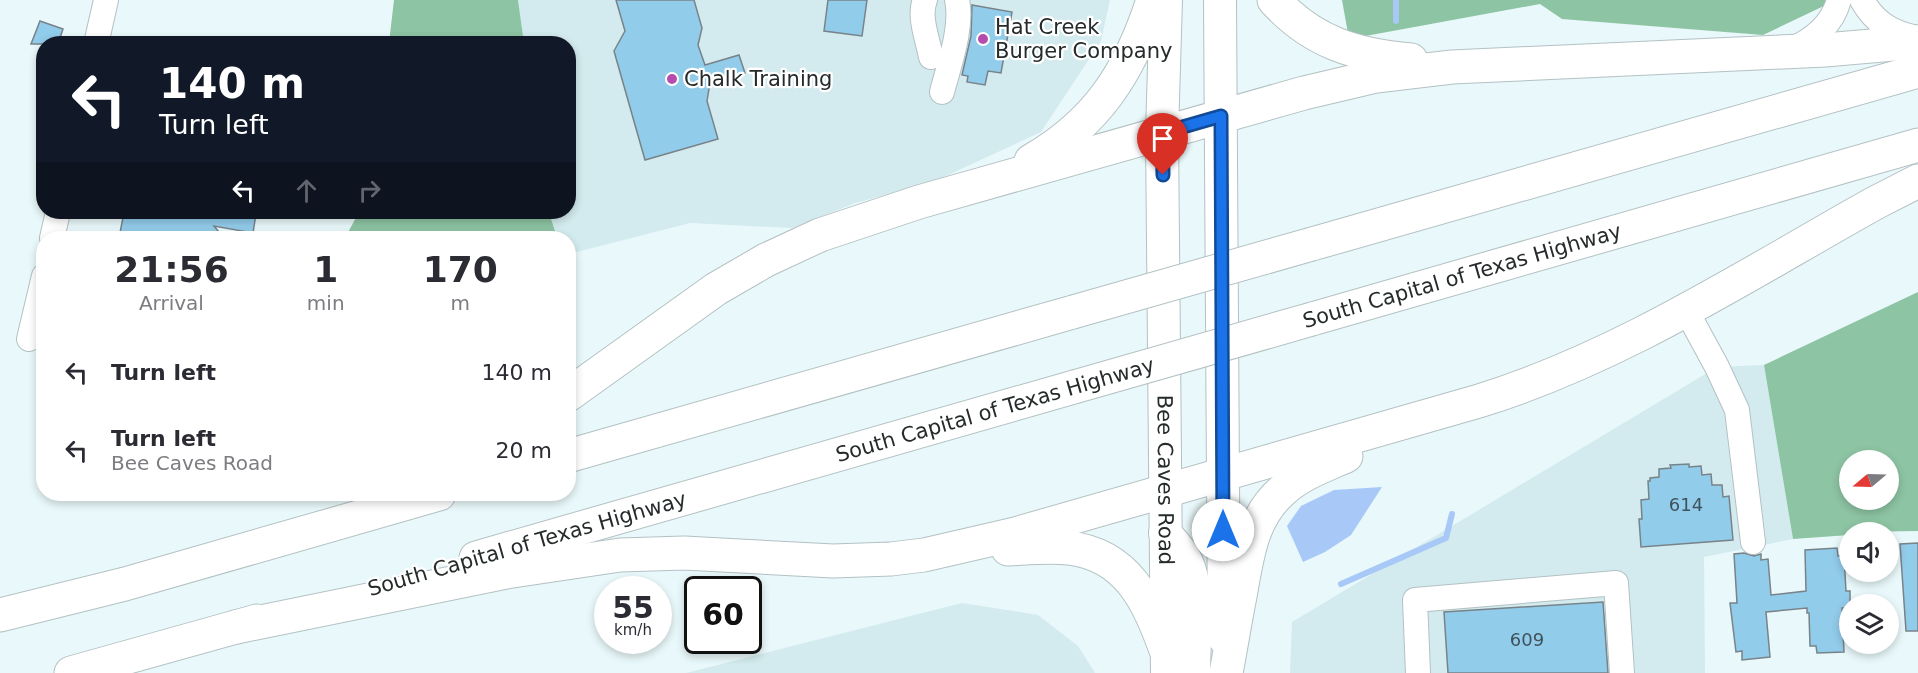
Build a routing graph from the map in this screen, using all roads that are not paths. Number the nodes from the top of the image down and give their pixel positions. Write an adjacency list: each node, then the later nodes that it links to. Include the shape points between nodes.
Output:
1 (105, 0): 10 (street)
2 (925, 0): 13 (street, via 923,19)
3 (957, 0): 16 (street, via 958,25)
4 (1153, 0): 21 (highway, via 1131,57 1098,108 1058,144)
5 (1166, 0): 18 (main road, Bee Caves Road)
6 (1220, 0): 17 (main road)
7 (1275, 0): 14 (highway, via 1302,25 1343,48 1378,57)
8 (1839, 0): 12 (street, via 1833,16 1820,32)
9 (1862, 0): 11 (street, via 1877,21)
10 (98, 36)
11 (1918, 40): 12 (highway)
12 (1786, 51): 14 (highway)
13 (931, 57)
14 (1473, 65): 17 (highway, via 1358,80)
15 (1918, 71): 27 (highway, bridge)
16 (942, 92)
17 (1221, 116): 18 (highway); 28 (main road)
18 (1162, 133): 21 (highway); 29 (main road, Bee Caves Road)
19 (1918, 145): 37 (highway, South Capital of Texas Highway, bridge)
20 (1918, 181): 23 (highway)
21 (987, 183): 25 (highway, via 847,225 766,260 716,289)
22 (36, 310): 24 (street)
23 (1686, 310): 26 (highway, via 1549,378); 33 (street, via 1737,410)
24 (29, 339)
25 (576, 389)
26 (1443, 411): 28 (highway); 41 (highway, via 1302,477 1275,497 1261,516 1250,543)
27 (576, 454)
28 (1223, 474): 29 (highway); 41 (main road)
29 (1165, 491): 32 (main road, Bee Caves Road); 34 (highway)
30 (352, 501): 35 (highway)
31 (415, 501): 35 (highway)
32 (1165, 533): 38 (main road, Bee Caves Road); 40 (main road, via 1187,561 1193,580)
33 (1753, 543)
34 (944, 551): 37 (highway, via 891,559 833,561 684,553 620,555 506,572); 38 (highway, via 1062,548 1104,559 1142,593 1156,622)
35 (125, 584): 36 (highway)
36 (0, 615)
37 (236, 627): 39 (highway, South Capital of Texas Highway)
38 (1164, 665)
39 (70, 673)
40 (1194, 673)
41 (1225, 673)
42 (1418, 673): 43 (street, via 1415,600 1616,583)
43 (1622, 673)

